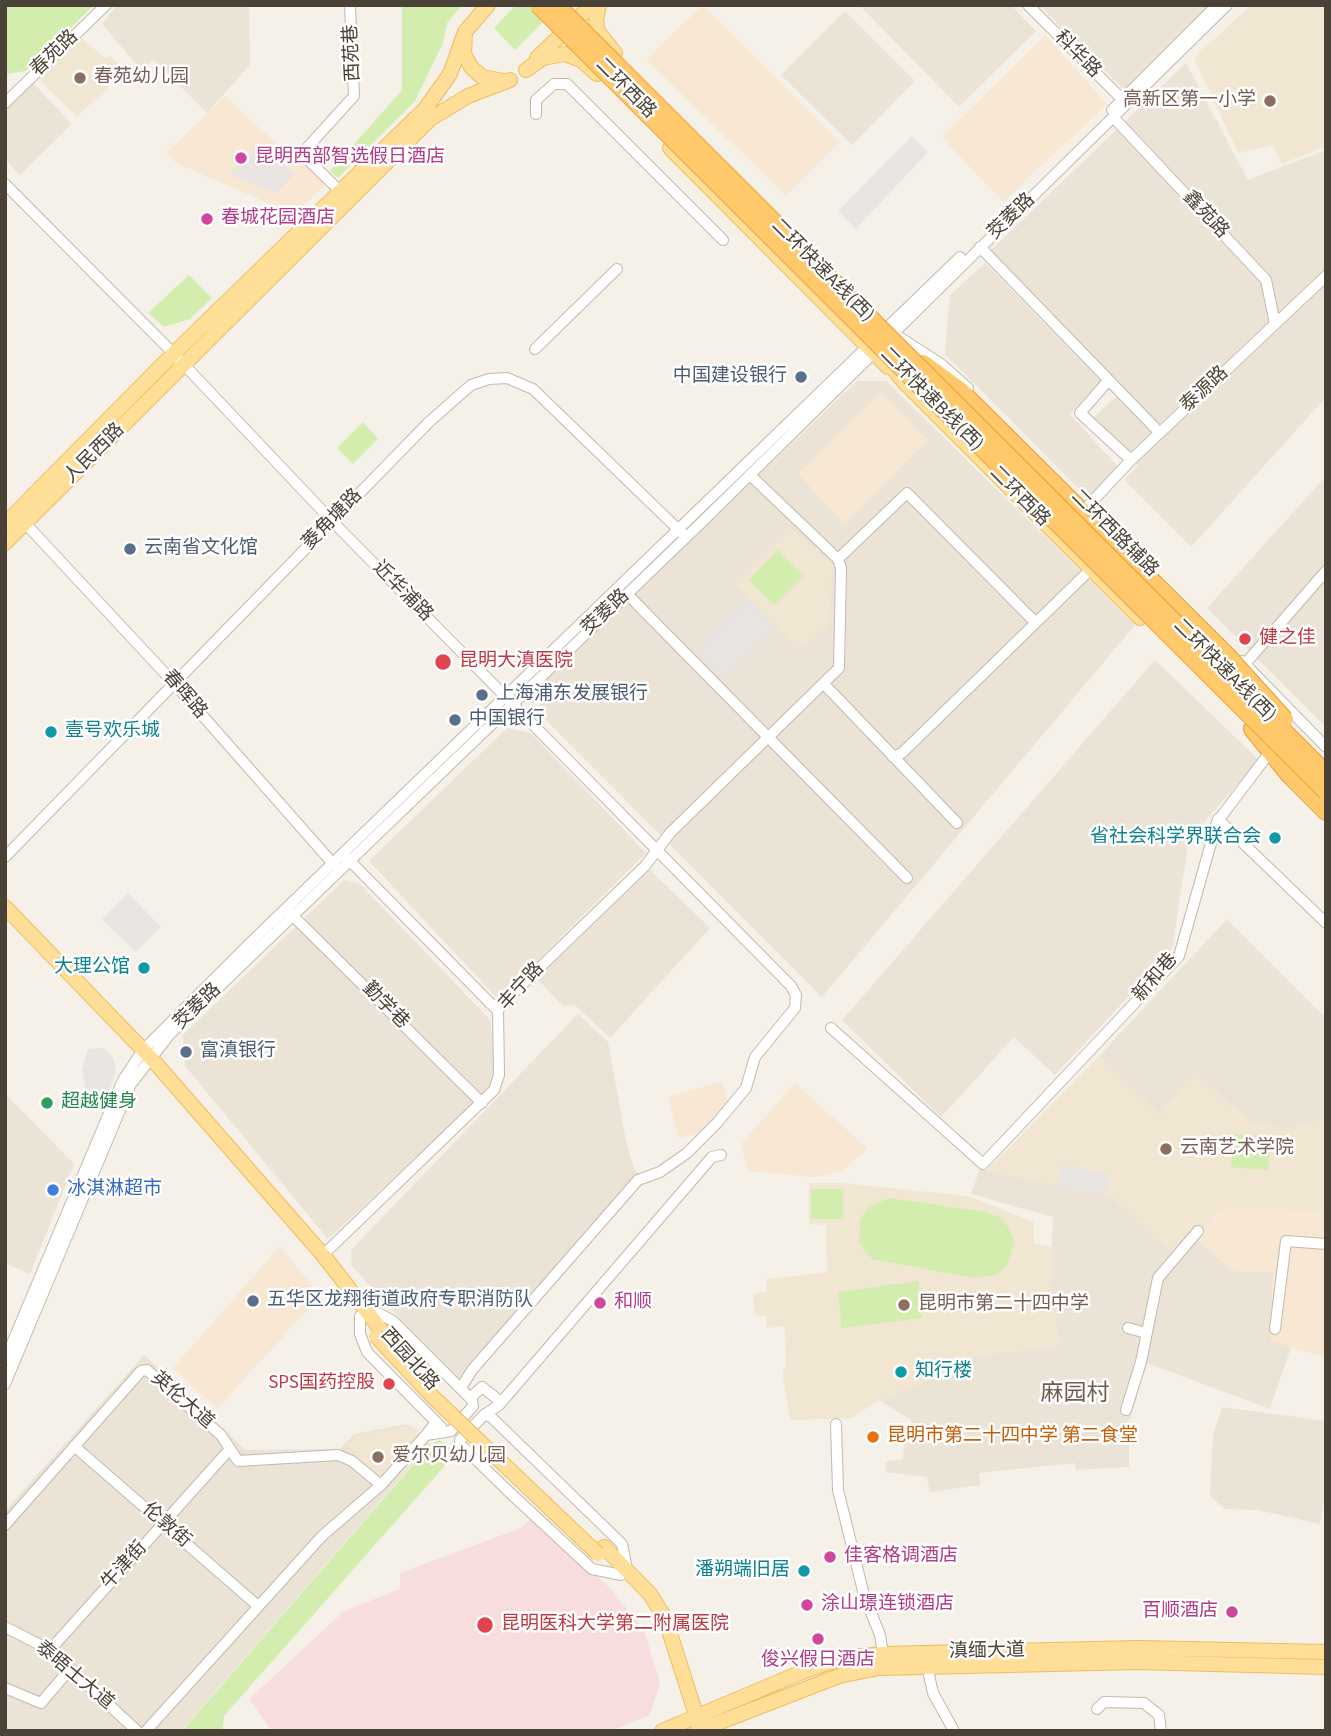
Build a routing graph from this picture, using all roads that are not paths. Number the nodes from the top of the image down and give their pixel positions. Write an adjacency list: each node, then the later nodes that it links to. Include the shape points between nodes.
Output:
1 (106, 5): 16 (street, 春苑路)
2 (351, 5): 21 (street, 西苑巷, via 354,96 304,150 306,158)
3 (486, 5): 11 (main road)
4 (540, 5): 26 (main road, 二环西路, bridge); 59 (highway, 二环快速B线(西), bridge)
5 (555, 5): 26 (main road, 二环西路, bridge); 58 (highway, 二环快速A线(西), bridge)
6 (592, 5): 12 (main road)
7 (599, 5): 14 (main road, via 596,24 600,36)
8 (1028, 5): 15 (street, 科华路)
9 (1217, 5): 15 (street, 茭菱路)
10 (1227, 5): 15 (street, 茭菱路)
11 (465, 32): 13 (main road, via 464,54 476,73 495,82); 21 (main road, 人民西路, via 437,94)
12 (526, 70): 13 (main road); 17 (main road, via 547,56 573,56)
13 (510, 80): 32 (main road, 人民西路, via 468,96 430,119)
14 (650, 88): 17 (main road, via 631,88 626,97); 28 (main road)
15 (1124, 102): 19 (street, 茭菱路); 28 (street, 茭菱路)
16 (5, 103)
17 (630, 107): 28 (main road)
18 (536, 114): 22 (street, via 532,96 567,84)
19 (1114, 118): 23 (street, 茭菱路); 27 (street, 鑫苑路, via 1266,280)
20 (5, 184): 30 (street, 近华浦路)
21 (341, 192): 30 (main road, 人民西路)
22 (723, 240)
23 (980, 247): 28 (street, 茭菱路); 33 (street)
24 (617, 269): 29 (street)
25 (1326, 276): 27 (street, 泰源路)
26 (859, 318): 28 (main road, 二环西路)
27 (1275, 324): 34 (street, 泰源路)
28 (880, 340): 31 (main road, 二环西路); 36 (street, 茭菱路); 37 (street, 二环西路辅路, via 959,380); 41 (street, 茭菱路); 44 (main road, 二环西路, via 904,382)
29 (535, 349)
30 (173, 353): 32 (street, 近华浦路); 40 (main road, 人民西路)
31 (923, 363): 57 (main road, 二环西路); 58 (highway, bridge, via 957,387 1248,677)
32 (184, 365): 38 (street, 近华浦路); 39 (main road, 人民西路)
33 (1108, 381): 34 (street); 35 (street, via 1080,414)
34 (1160, 433): 35 (street, 泰源路)
35 (1131, 460): 37 (street, 泰源路)
36 (750, 475): 41 (street, 茭菱路); 43 (street)
37 (1087, 507): 48 (street, 二环西路辅路)
38 (332, 522): 41 (street, 菱角塘路, via 463,390 489,379 507,378 548,401); 49 (street, 菱角塘路); 51 (street, 近华浦路)
39 (25, 523): 42 (main road, 人民西路); 49 (street, 春晖路)
40 (5, 524)
41 (682, 534): 46 (street, 茭菱路); 51 (street, 茭菱路)
42 (5, 543)
43 (838, 559): 47 (street, via 907,493); 50 (street, 丰宁路, via 839,668)
44 (1091, 569): 47 (street); 52 (main road, 二环西路)
45 (1326, 571): 48 (street)
46 (627, 594): 51 (street, 茭菱路); 53 (street)
47 (1035, 622): 56 (street)
48 (1245, 664): 54 (street, 二环西路辅路)
49 (173, 682): 67 (street, 菱角塘路); 68 (street, 春晖路)
50 (825, 685): 53 (street, 丰宁路); 56 (street)
51 (510, 699): 65 (street, 近华浦路); 66 (street, 茭菱路)
52 (1252, 729): 55 (street); 60 (main road, 二环西路); 61 (highway)
53 (768, 736): 65 (street, 丰宁路); 69 (street)
54 (1326, 747)
55 (1267, 756): 62 (street, 新和巷); 63 (street)
56 (893, 757): 64 (street)
57 (1326, 764)
58 (1326, 771)
59 (1326, 793)
60 (1326, 802)
61 (1326, 812)
62 (1219, 819): 73 (street); 75 (street, 新和巷, via 1179,956 983,1164)
63 (1326, 821)
64 (957, 823)
65 (657, 849): 74 (street, 丰宁路); 88 (street, 近华浦路, via 791,986 797,1000 789,1017 755,1057 746,1088 717,1123 687,1153 660,1172 638,1180)
66 (346, 857): 68 (street, 茭菱路); 74 (street)
67 (5, 858)
68 (336, 867): 71 (street, 茭菱路)
69 (907, 878)
70 (5, 907): 76 (main road, 西园北路)
71 (290, 913): 76 (street, 茭菱路); 77 (street, 勤学巷)
72 (5, 920): 76 (main road, 西园北路)
73 (1326, 923)
74 (498, 1011): 77 (street, 丰宁路, via 499,1075 494,1090)
75 (831, 1028)
76 (144, 1058): 81 (main road, 西园北路); 82 (main road, 西园北路); 86 (street, 茭菱路, via 123,1080); 87 (street, 茭菱路)
77 (482, 1103): 81 (street, 丰宁路)
78 (721, 1155): 90 (street, via 712,1157)
79 (1198, 1231): 85 (street, via 1158,1278)
80 (1326, 1244): 84 (street, via 1286,1241)
81 (323, 1255): 82 (main road, 西园北路)
82 (364, 1314): 88 (street, via 380,1314 393,1321); 93 (street, via 360,1334 367,1352); 102 (main road, 西园北路, via 379,1334)
83 (1128, 1328): 85 (street)
84 (1275, 1329)
85 (1146, 1333): 91 (street)
86 (5, 1360)
87 (5, 1384)
88 (461, 1388): 89 (street)
89 (470, 1398): 90 (street, via 482,1387); 95 (street, via 473,1406 452,1431)
90 (501, 1402): 92 (street)
91 (1126, 1410)
92 (484, 1415): 102 (street, via 622,1544); 102 (street, via 460,1440 461,1445 592,1569)
93 (436, 1422): 95 (street); 96 (street)
94 (836, 1424): 107 (street, via 838,1490)
95 (446, 1431): 96 (street)
96 (426, 1435): 99 (street)
97 (74, 1446): 98 (street, 英伦大道, via 141,1371 147,1370 221,1435); 100 (street, 伦敦街); 101 (street)
98 (229, 1450): 99 (street, via 237,1461 344,1456); 100 (street, 牛津街)
99 (381, 1485): 103 (street, via 322,1536)
100 (163, 1524): 103 (street, 伦敦街); 105 (street, 牛津街)
101 (5, 1525)
102 (624, 1572): 113 (main road, 西园北路, via 650,1594 665,1618)
103 (258, 1606): 115 (street)
104 (5, 1628): 105 (street, 泰晤士大道)
105 (50, 1650): 110 (street, 泰晤士大道)
106 (1326, 1652): 107 (main road, 滇缅大道, via 1138,1648)
107 (883, 1654): 113 (main road, 滇缅大道, via 842,1658 802,1672)
108 (928, 1666): 109 (main road, 滇缅大道, via 1138,1662); 113 (main road, 滇缅大道, via 839,1676); 117 (street, via 933,1693)
109 (1326, 1667)
110 (70, 1670): 111 (street, via 41,1703); 114 (street, 泰晤士大道)
111 (5, 1688)
112 (1097, 1709): 118 (street, via 1104,1702 1144,1703 1159,1715)
113 (695, 1726): 116 (main road, 滇缅大道)
114 (137, 1731)
115 (146, 1731)
116 (662, 1731)
117 (954, 1731)
118 (1161, 1731)

